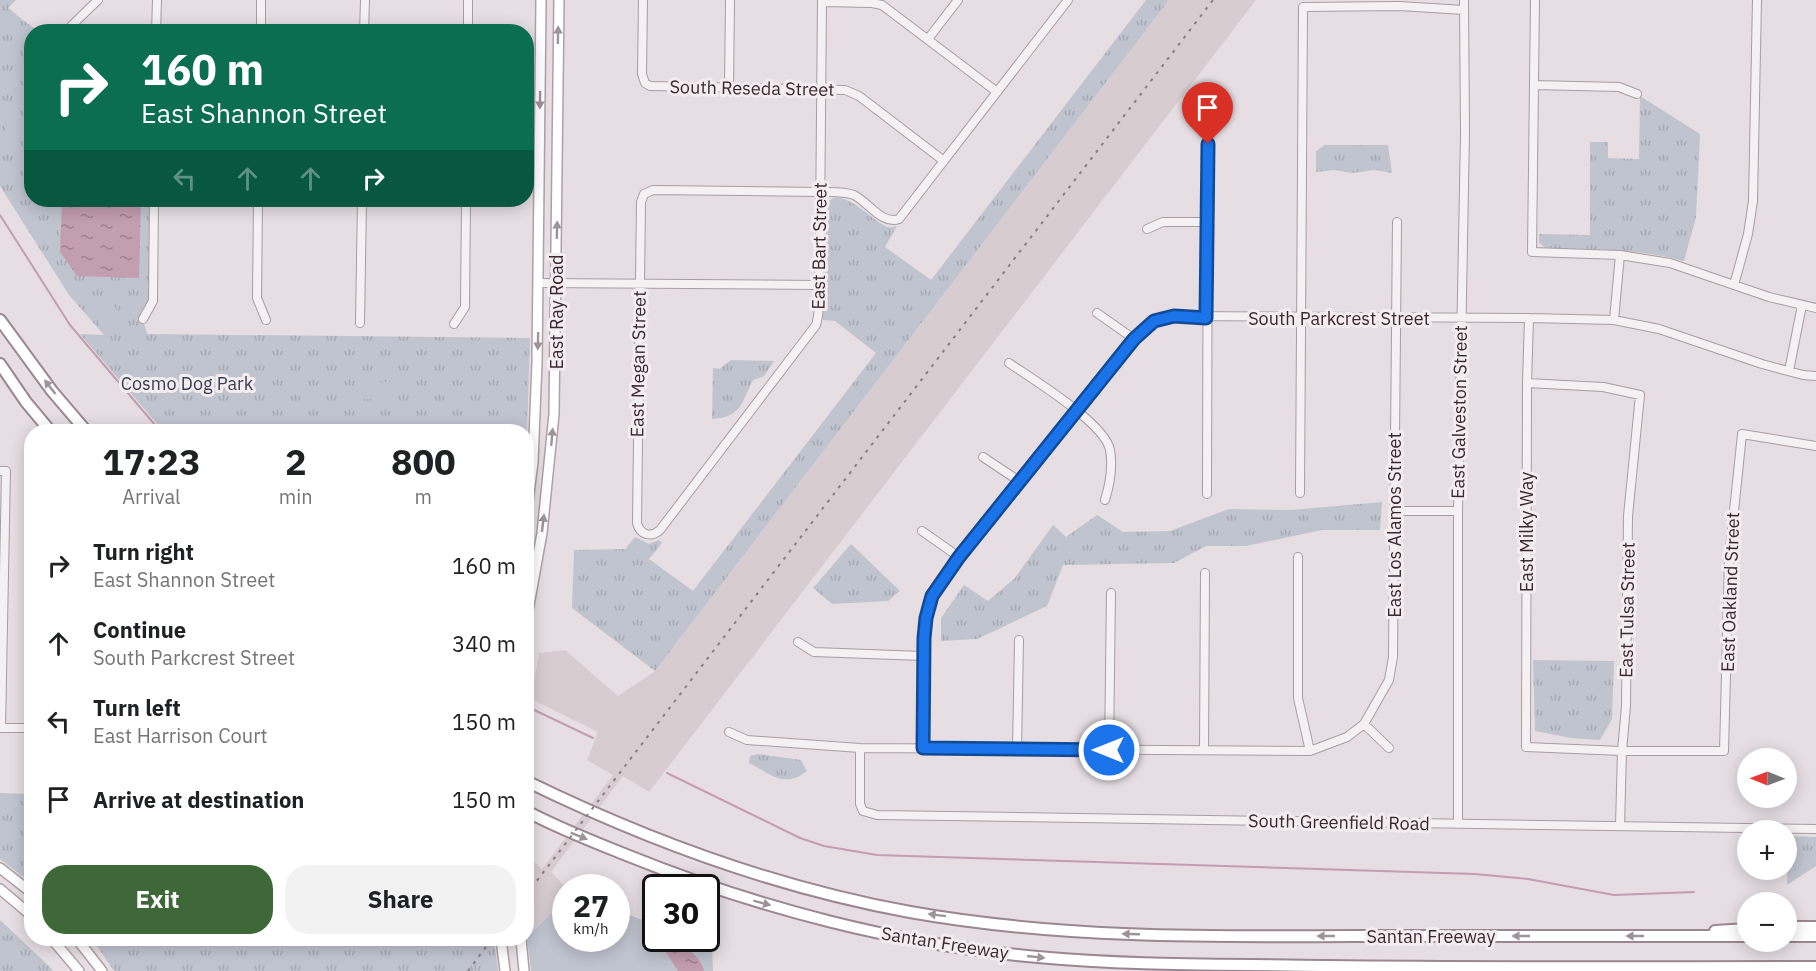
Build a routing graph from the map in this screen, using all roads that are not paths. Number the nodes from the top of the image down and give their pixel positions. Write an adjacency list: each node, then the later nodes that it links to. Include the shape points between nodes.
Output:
1 (98, 0): 18 (street)
2 (157, 0): 19 (street)
3 (261, 0): 20 (street)
4 (365, 0): 21 (street)
5 (468, 0): 22 (street)
6 (541, 0): 41 (main road, East Ray Road, one-way to 41)
7 (559, 0): 42 (main road, East Ray Road, one-way to 7)
8 (643, 0): 25 (street, South Reseda Street, via 645,83 658,87)
9 (730, 0): 25 (street)
10 (958, 0): 23 (street)
11 (1068, 0): 27 (street)
12 (1464, 0): 17 (street, East Galveston Street)
13 (1535, 0): 24 (street)
14 (1757, 0): 44 (street, via 1753,201)
15 (822, 1): 23 (street, via 882,5); 26 (street, East Bart Street)
16 (1399, 3): 17 (street); 49 (street, via 1303,7)
17 (1464, 10): 51 (street, East Galveston Street)
18 (73, 24)
19 (156, 24)
20 (261, 24)
21 (364, 24)
22 (468, 24)
23 (928, 39): 27 (street)
24 (1534, 85): 28 (street, via 1619,87); 39 (street, via 1532,252)
25 (729, 88): 26 (street, South Reseda Street)
26 (821, 89): 30 (street, South Reseda Street, via 856,94); 31 (street, East Bart Street)
27 (997, 92): 30 (street)
28 (1637, 94)
29 (1208, 125): 36 (street)
30 (944, 161): 31 (street, via 896,220 885,219 850,194)
31 (820, 192): 40 (street, East Megan Street, via 646,192 640,202); 43 (street, East Bart Street)
32 (154, 207): 53 (street, via 153,302)
33 (258, 207): 55 (street, via 257,298)
34 (362, 207): 57 (street)
35 (466, 207): 58 (street, via 465,307)
36 (1207, 222): 38 (street, via 1163,222); 48 (street)
37 (1397, 222): 50 (street, East Los Alamos Street)
38 (1147, 229)
39 (1620, 255): 44 (street, via 1670,263); 56 (street)
40 (639, 282): 42 (street); 43 (street); 79 (street, East Megan Street, via 637,524)
41 (538, 283): 42 (street); 68 (main road, East Ray Road, one-way to 68)
42 (556, 283): 83 (main road, East Ray Road, one-way to 42, via 555,414)
43 (819, 285): 79 (street, East Bart Street, via 818,316 812,332 660,530)
44 (1734, 285): 45 (street)
45 (1802, 305): 46 (street); 62 (street)
46 (1816, 308)
47 (1097, 313): 59 (street)
48 (1206, 318): 49 (street, South Parkcrest Street); 59 (street, South Parkcrest Street, via 1174,316 1154,321); 74 (street)
49 (1302, 318): 50 (street, South Parkcrest Street); 73 (street)
50 (1395, 318): 51 (street, South Parkcrest Street); 76 (street, East Los Alamos Street)
51 (1461, 318): 52 (street, South Parkcrest Street); 77 (street, East Galveston Street)
52 (1528, 318): 56 (street, South Parkcrest Street); 64 (street, East Milky Way)
53 (143, 319)
54 (0, 320): 67 (highway, one-way to 54)
55 (266, 320)
56 (1614, 321): 62 (street, South Parkcrest Street, via 1659,328)
57 (360, 323)
58 (454, 324)
59 (1134, 339): 65 (street, South Parkcrest Street)
60 (1009, 363): 65 (street)
61 (0, 364): 66 (highway)
62 (1789, 371): 63 (street, South Parkcrest Street)
63 (1816, 375)
64 (1527, 383): 99 (street, East Milky Way, via 1526,747); 99 (street, East Tulsa Street, via 1603,387 1640,395 1628,516)
65 (1076, 411): 72 (street, South Parkcrest Street); 75 (street, via 1102,433 1110,448 1111,481)
66 (44, 424)
67 (80, 424)
68 (534, 440)
69 (1816, 446): 99 (street, East Oakland Street, via 1742,434 1729,560 1724,751)
70 (983, 457): 72 (street)
71 (3, 471): 89 (street)
72 (1019, 482): 80 (street, South Parkcrest Street)
73 (1300, 493)
74 (1207, 494)
75 (1105, 500)
76 (1394, 511): 77 (street); 88 (street, East Los Alamos Street, via 1393,657 1389,680)
77 (1458, 511): 102 (street, East Galveston Street)
78 (922, 531): 80 (street)
79 (645, 534)
80 (959, 557): 87 (street, South Parkcrest Street, via 932,596)
81 (1299, 557): 98 (street, via 1298,698)
82 (1205, 573): 97 (street)
83 (534, 578)
84 (1111, 593): 96 (street)
85 (1019, 640): 95 (street)
86 (798, 642): 87 (street, via 814,652)
87 (923, 656): 93 (street, South Parkcrest Street)
88 (1365, 724): 94 (street); 98 (street, via 1347,737)
89 (1, 728): 90 (street)
90 (24, 728)
91 (729, 732): 92 (street, via 747,740)
92 (860, 747): 93 (street); 102 (street, South Greenfield Road, via 860,804 863,811 877,815)
93 (923, 748): 95 (street)
94 (1389, 748)
95 (1017, 750): 96 (street)
96 (1109, 750): 97 (street)
97 (1204, 750): 98 (street)
98 (1310, 751)
99 (1622, 751): 103 (street, East Tulsa Street)
100 (534, 785): 112 (highway, Santan Freeway, one-way to 100, via 1190,937 1064,931 944,916 900,910 768,878 583,808)
101 (534, 815): 121 (highway, Santan Freeway, one-way to 121, via 664,870 751,900 935,943 1037,957 1153,963)
102 (1458, 824): 103 (street, South Greenfield Road)
103 (1620, 826): 104 (street, South Greenfield Road)
104 (1816, 829)
105 (0, 868): 106 (main road)
106 (24, 887)
107 (0, 889): 108 (main road)
108 (24, 909)
109 (1797, 927): 110 (highway)
110 (1816, 927)
111 (1737, 928): 112 (highway)
112 (1690, 936): 113 (highway, Santan Freeway)
113 (1737, 936)
114 (1797, 936): 115 (highway)
115 (1816, 936)
116 (58, 946): 122 (main road)
117 (82, 946): 123 (main road)
118 (502, 946): 124 (main road)
119 (521, 946): 125 (main road)
120 (1816, 967): 121 (highway, Santan Freeway)
121 (1538, 968): 126 (highway)
122 (79, 971)
123 (102, 971)
124 (505, 971)
125 (524, 971)
126 (1602, 971)

